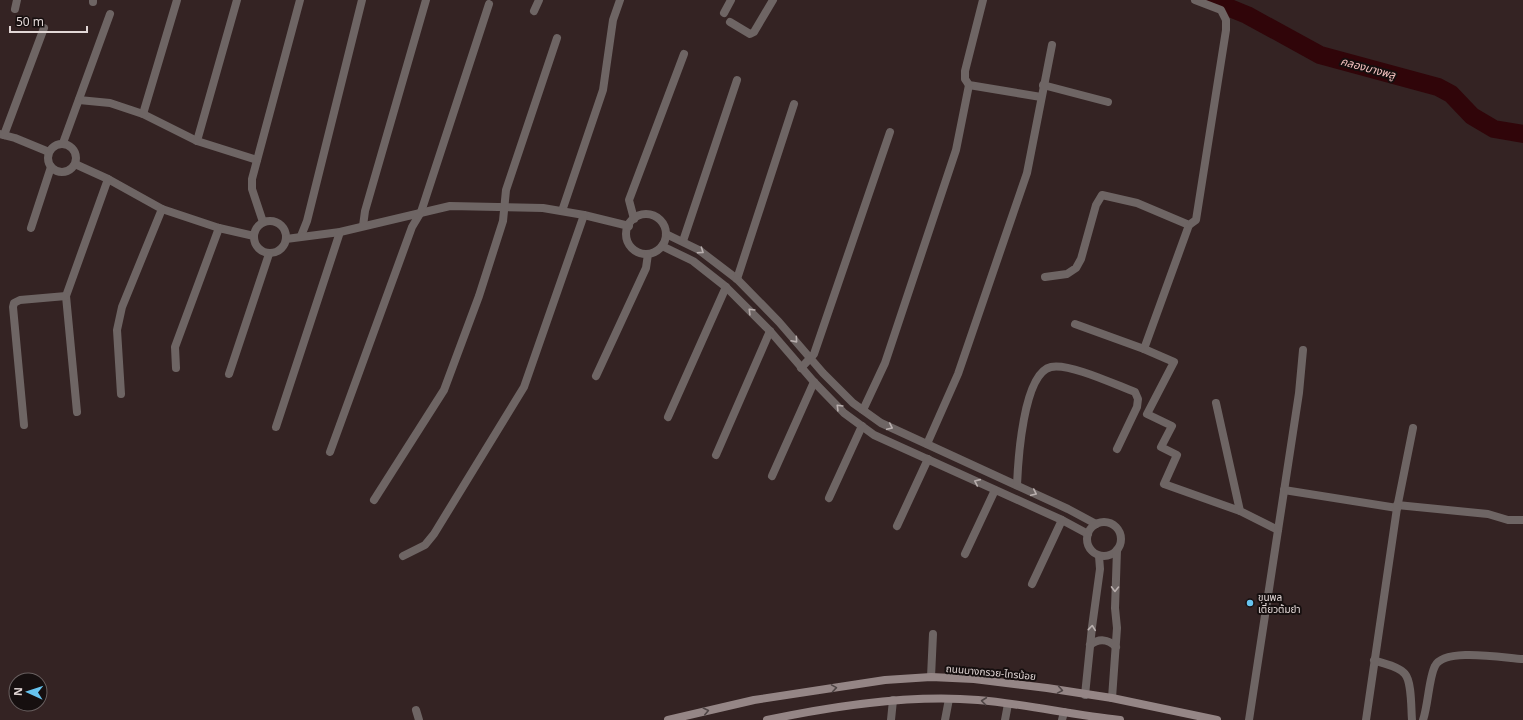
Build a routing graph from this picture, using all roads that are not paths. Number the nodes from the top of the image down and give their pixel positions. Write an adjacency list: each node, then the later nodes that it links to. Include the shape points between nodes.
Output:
1 (17, 0): 14 (street)
2 (177, 0): 30 (street)
3 (236, 0): 33 (street)
4 (300, 0): 36 (street)
5 (362, 0): 55 (street, via 307,221)
6 (426, 0): 48 (street, via 365,211)
7 (539, 0): 15 (street)
8 (620, 0): 42 (street, via 613,20 603,90)
9 (731, 0): 16 (street)
10 (773, 0): 18 (street, via 754,32 750,34)
11 (983, 0): 24 (street, via 965,71 965,79)
12 (1195, 0): 47 (street, via 1221,10 1226,20 1226,30 1200,206 1196,220)
13 (489, 4): 43 (street)
14 (15, 9)
15 (534, 11)
16 (724, 13)
17 (110, 14): 27 (street)
18 (730, 22)
19 (44, 28): 32 (street)
20 (557, 38): 40 (street, via 506,190)
21 (1052, 45): 25 (street)
22 (684, 54): 45 (street, via 629,200)
23 (737, 80): 57 (street)
24 (969, 84): 26 (street); 77 (street, via 956,150 885,363)
25 (1044, 85): 26 (street); 28 (street)
26 (1041, 97): 84 (street, via 1027,173 958,374)
27 (79, 100): 30 (street, via 110,103); 34 (street)
28 (1108, 102)
29 (794, 104): 62 (street)
30 (142, 114): 33 (street)
31 (890, 132): 69 (street, via 817,347)
32 (2, 134): 35 (street)
33 (197, 141): 36 (street)
34 (63, 143): 35 (street, via 53,147); 37 (street, via 73,148)
35 (49, 152): 38 (street)
36 (257, 160): 46 (street, via 251,184)
37 (76, 164): 38 (street, via 67,172 56,171); 39 (street)
38 (51, 167): 50 (street)
39 (108, 179): 41 (street); 64 (street)
40 (505, 206): 42 (street); 43 (street, via 450,206); 94 (street, via 503,221 479,296 444,390)
41 (162, 209): 51 (street); 75 (street, via 122,307 117,330)
42 (562, 210): 44 (street)
43 (421, 212): 48 (street); 86 (street, via 412,227)
44 (584, 215): 49 (street); 105 (street, via 524,387 434,534 425,544)
45 (634, 219): 49 (street); 53 (street, via 646,214 654,216 665,226)
46 (263, 222): 54 (street, via 255,229); 56 (street, via 278,222)
47 (1190, 225): 61 (street, via 1137,204 1102,195 1096,205 1081,259 1076,268 1067,274); 67 (street)
48 (363, 226): 52 (street)
49 (628, 226): 60 (street, via 628,242 639,253)
50 (31, 228)
51 (219, 228): 54 (street); 70 (street, via 175,347)
52 (340, 232): 55 (street); 82 (street)
53 (666, 234): 57 (street); 58 (street)
54 (254, 236): 59 (street, via 258,248)
55 (301, 236): 56 (street)
56 (286, 239): 59 (street, via 281,250)
57 (683, 241): 62 (street, one-way to 62)
58 (662, 246): 60 (street); 63 (street, via 693,261)
59 (269, 254): 72 (street)
60 (648, 254): 73 (street, via 646,268)
61 (1045, 277)
62 (737, 279): 69 (street, one-way to 69)
63 (726, 287): 66 (street, one-way to 63); 79 (street)
64 (66, 296): 78 (street); 80 (street, via 20,300 14,303)
65 (1075, 324): 67 (street)
66 (770, 331): 71 (street); 87 (street)
67 (1144, 350): 96 (street, via 1174,362 1147,414 1172,426 1161,447 1177,455 1164,484)
68 (1303, 350): 92 (street, via 1300,393)
69 (810, 358): 71 (street); 77 (street, via 853,403)
70 (176, 368)
71 (801, 368): 74 (street)
72 (229, 374)
73 (596, 376)
74 (814, 382): 81 (street, one-way to 74); 89 (street)
75 (121, 394)
76 (1216, 403): 96 (street)
77 (863, 410): 84 (street, one-way to 84, via 881,423)
78 (77, 412)
79 (668, 417)
80 (24, 425)
81 (862, 426): 88 (street, via 874,435); 93 (street)
82 (276, 427)
83 (1414, 428): 95 (street)
84 (927, 444): 90 (street)
85 (1117, 449): 90 (street, via 1138,407 1135,392 1062,366 1049,367 1039,375 1030,394 1020,444)
86 (330, 452)
87 (716, 455)
88 (928, 459): 91 (street, one-way to 88); 100 (street)
89 (772, 476)
90 (1016, 485): 99 (street, one-way to 99)
91 (995, 490): 97 (street); 104 (street)
92 (1284, 490): 95 (street); 101 (street)
93 (830, 498)
94 (374, 500)
95 (1397, 507): 98 (street, via 1488,514 1508,520); 112 (street)
96 (1240, 511): 101 (street)
97 (1062, 520): 102 (street); 107 (street)
98 (1523, 520)
99 (1096, 524): 102 (street); 103 (street, via 1109,523 1119,531 1120,544)
100 (897, 526)
101 (1278, 530): 129 (street)
102 (1088, 534): 106 (street, via 1089,547)
103 (1117, 550): 106 (street, via 1112,555); 110 (street, one-way to 110)
104 (965, 554)
105 (403, 556)
106 (1099, 556): 109 (street, one-way to 106, via 1100,569)
107 (1032, 584)
108 (933, 634): 113 (street)
109 (1090, 645): 110 (street, via 1096,640 1104,640); 114 (street)
110 (1116, 647): 115 (street)
111 (1523, 659): 132 (street, via 1462,654 1443,657 1435,666)
112 (1374, 660): 130 (street); 131 (street, via 1405,674 1410,683)
113 (931, 677): 114 (main road, ถนนบางกรวย-ไทรน้อย, one-way to 114, via 974,679); 122 (main road, ถนนบางกรวย-ไทรน้อย, one-way to 113, via 754,700 885,680)
114 (1085, 695): 115 (main road, ถนนบางกรวย-ไทรน้อย)
115 (1112, 698): 128 (main road, ถนนบางกรวย-ไทรน้อย)
116 (949, 699): 117 (main road); 118 (main road, one-way to 116); 125 (street)
117 (893, 700): 123 (main road); 124 (street)
118 (1008, 704): 120 (main road); 126 (street)
119 (416, 710): 121 (street)
120 (1063, 716): 127 (main road)
121 (419, 720)
122 (668, 720)
123 (767, 720)
124 (890, 720)
125 (945, 720)
126 (1006, 720)
127 (1120, 720)
128 (1217, 720)
129 (1250, 720)
130 (1366, 720)
131 (1412, 720)
132 (1423, 720)

